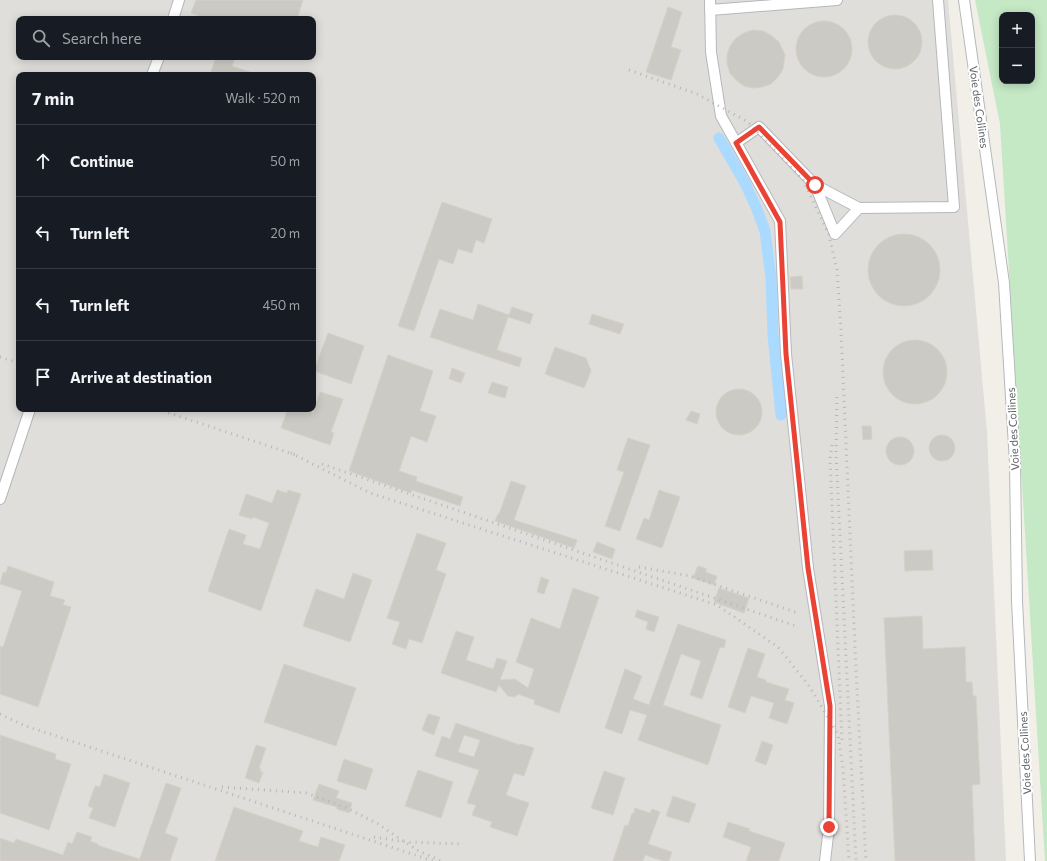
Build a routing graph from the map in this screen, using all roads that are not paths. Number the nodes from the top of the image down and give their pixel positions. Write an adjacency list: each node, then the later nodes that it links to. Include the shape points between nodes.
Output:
1 (180, 0): 6 (street)
2 (837, 0): 5 (street)
3 (938, 0): 11 (street, via 954,207)
4 (964, 0): 15 (street, Voie des Collines, via 1004,283 1015,463 1017,601)
5 (710, 5): 9 (street, via 710,52 721,116)
6 (174, 16)
7 (158, 60): 8 (street)
8 (153, 72)
9 (736, 143): 10 (street, via 759,127); 14 (street, via 780,222 786,354 808,568 830,706 829,827)
10 (815, 185): 11 (street); 11 (street, via 835,234)
11 (859, 208)
12 (29, 412): 13 (street)
13 (0, 499)
14 (825, 861)
15 (1030, 861)

